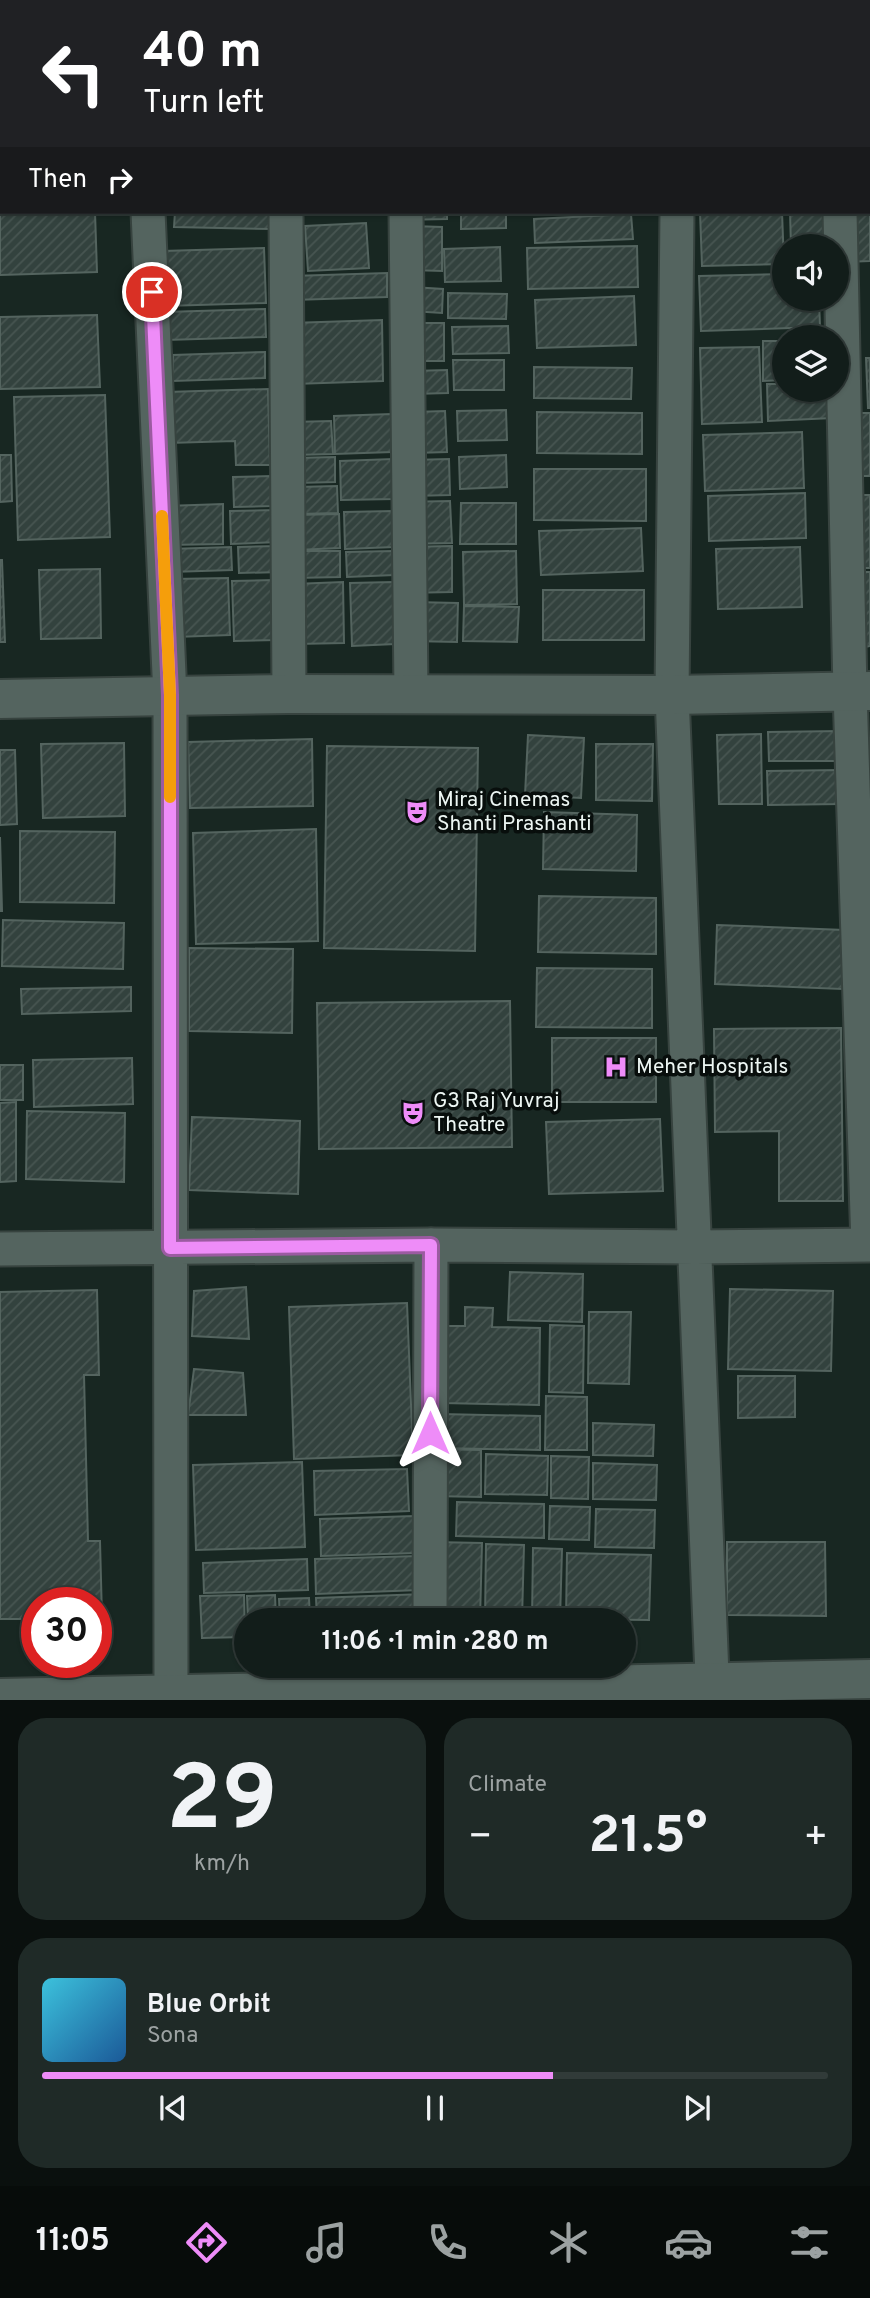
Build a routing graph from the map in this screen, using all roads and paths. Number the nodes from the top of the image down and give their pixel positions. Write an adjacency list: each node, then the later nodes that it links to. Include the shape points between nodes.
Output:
1 (148, 214): 9 (street)
2 (286, 214): 8 (street)
3 (405, 214): 7 (street)
4 (677, 214): 10 (street)
5 (840, 214): 6 (street)
6 (860, 691): 10 (street); 13 (street)
7 (411, 693): 8 (street); 10 (street)
8 (289, 694): 9 (street)
9 (170, 695): 11 (street); 15 (street)
10 (672, 695): 14 (street)
11 (0, 699)
12 (431, 1245): 14 (street); 15 (street); 17 (street)
13 (869, 1245): 14 (street)
14 (696, 1247): 20 (street)
15 (170, 1248): 16 (street); 21 (street)
16 (0, 1249)
17 (429, 1608)
18 (870, 1679): 20 (street)
19 (429, 1685): 20 (street); 21 (street)
20 (713, 1691)
21 (171, 1697): 22 (street)
22 (0, 1698)

